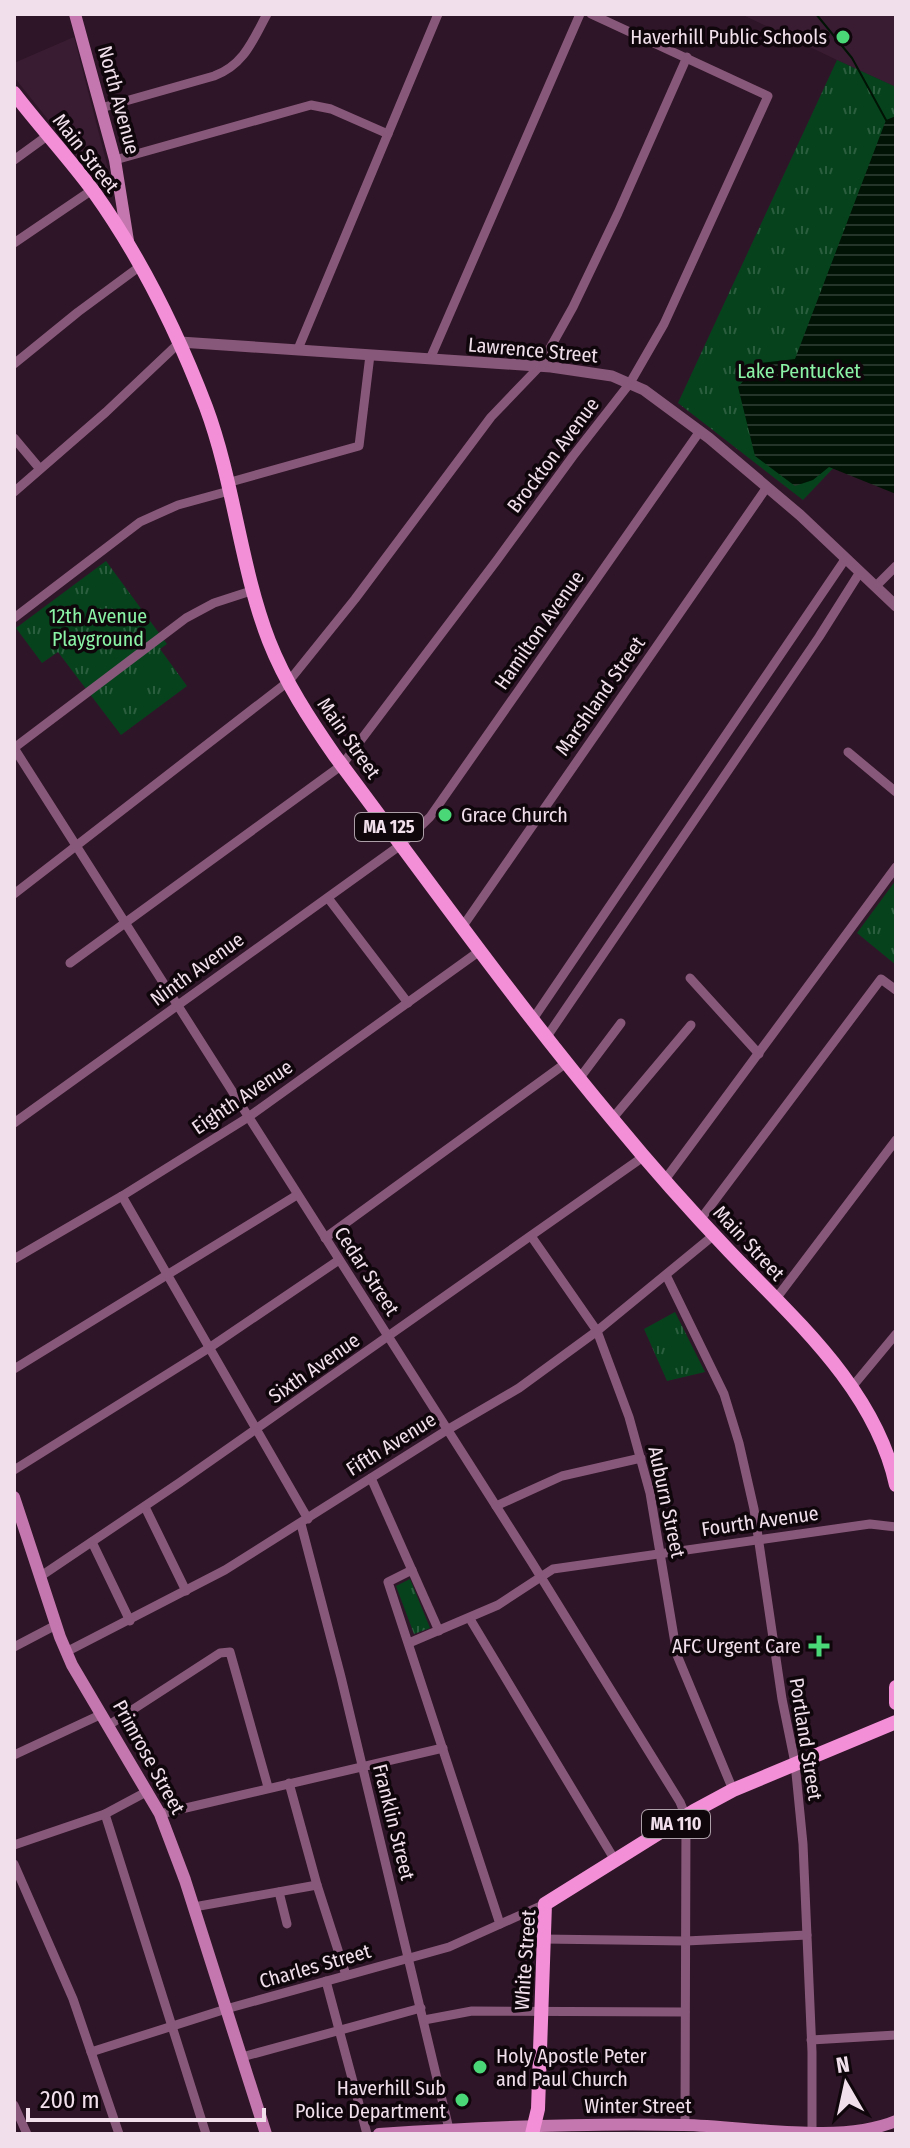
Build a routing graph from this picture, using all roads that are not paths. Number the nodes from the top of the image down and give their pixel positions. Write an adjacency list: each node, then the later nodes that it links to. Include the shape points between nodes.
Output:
1 (75, 14): 8 (main road, North Avenue)
2 (267, 14): 8 (street, via 248,50 230,69)
3 (438, 14): 9 (street)
4 (580, 14): 20 (street)
5 (591, 14): 6 (street)
6 (687, 57): 22 (street, via 618,213); 23 (street, Brockton Avenue, via 768,97 664,324)
7 (14, 93): 10 (main road, Main Street / MA 125)
8 (101, 108): 12 (main road, North Avenue)
9 (388, 134): 12 (street, via 311,105); 18 (street)
10 (47, 136): 11 (street); 13 (main road, Main Street / MA 125)
11 (14, 160)
12 (115, 160): 15 (main road, North Avenue)
13 (92, 190): 14 (street); 15 (main road, Main Street / MA 125)
14 (14, 243)
15 (128, 244): 16 (main road, Main Street / MA 125)
16 (139, 267): 17 (main road, Main Street / MA 125); 21 (street)
17 (180, 342): 18 (street, Lawrence Street); 26 (street); 27 (main road, Main Street / MA 125)
18 (298, 349): 19 (street, Lawrence Street)
19 (370, 355): 20 (street, Lawrence Street); 27 (street, via 359,446)
20 (430, 359): 22 (street, Lawrence Street)
21 (14, 364)
22 (540, 366): 23 (street, Lawrence Street); 37 (street, via 491,417)
23 (630, 383): 24 (street, Lawrence Street); 42 (street, Brockton Avenue)
24 (700, 431): 28 (street, Lawrence Street); 44 (street, Hamilton Avenue, via 430,817)
25 (14, 438): 26 (street)
26 (40, 469): 29 (street)
27 (228, 487): 34 (main road, Main Street / MA 125); 36 (street, via 140,522)
28 (767, 487): 30 (street, Lawrence Street); 52 (street, Marshland Street)
29 (14, 492)
30 (846, 558): 32 (street, Lawrence Street); 38 (street)
31 (896, 566): 33 (street)
32 (860, 572): 33 (street, Lawrence Street); 39 (street)
33 (876, 586): 35 (street, Lawrence Street)
34 (254, 590): 37 (main road, Main Street / MA 125, via 269,641); 40 (street, via 186,618)
35 (896, 606)
36 (14, 618)
37 (289, 681): 42 (main road, Main Street / MA 125); 45 (street)
38 (733, 726): 39 (street); 46 (street)
39 (750, 738): 48 (street)
40 (14, 748): 45 (street, Cedar Street)
41 (848, 752): 43 (street)
42 (342, 765): 44 (main road, Main Street / MA 125); 51 (street, Brockton Avenue)
43 (896, 792)
44 (402, 844): 50 (street, Ninth Avenue); 52 (main road, Main Street / MA 125)
45 (76, 846): 49 (street); 51 (street, Cedar Street)
46 (643, 859): 48 (street); 59 (street)
47 (896, 867): 63 (street)
48 (659, 870): 62 (street)
49 (14, 894)
50 (328, 898): 57 (street); 58 (street, Ninth Avenue)
51 (125, 923): 54 (street, Brockton Avenue); 58 (street, Cedar Street)
52 (463, 926): 53 (main road, Main Street / MA 125)
53 (481, 950): 57 (street, Eighth Avenue); 59 (main road, Main Street / MA 125)
54 (70, 963)
55 (690, 978): 63 (street)
56 (896, 990): 74 (street, via 881,979)
57 (408, 1003): 66 (street, Eighth Avenue)
58 (177, 1006): 66 (street, Cedar Street); 68 (street, Ninth Avenue)
59 (533, 1019): 62 (main road, Main Street / MA 125)
60 (621, 1023): 65 (street)
61 (691, 1025): 67 (street)
62 (546, 1038): 64 (main road, Main Street / MA 125)
63 (759, 1054): 71 (street)
64 (566, 1063): 65 (main road, Main Street / MA 125); 77 (street)
65 (579, 1079): 67 (main road, Main Street / MA 125)
66 (247, 1118): 72 (street, Cedar Street); 73 (street, Eighth Avenue)
67 (612, 1119): 70 (main road, Main Street / MA 125)
68 (14, 1123)
69 (896, 1140): 82 (street)
70 (643, 1157): 71 (main road, Main Street / MA 125); 76 (street, Sixth Avenue)
71 (664, 1181): 74 (main road, Main Street / MA 125)
72 (297, 1195): 77 (street, Cedar Street); 80 (street)
73 (122, 1196): 78 (street, Eighth Avenue); 80 (street, Franklin Street)
74 (700, 1220): 75 (main road, Main Street / MA 125)
75 (714, 1235): 81 (street, Fifth Avenue); 82 (main road, Main Street / MA 125)
76 (531, 1236): 83 (street, Auburn Street); 85 (street, Sixth Avenue)
77 (325, 1238): 79 (street, Cedar Street)
78 (14, 1259)
79 (339, 1260): 85 (street, Cedar Street); 86 (street)
80 (167, 1275): 86 (street, Franklin Street); 87 (street)
81 (666, 1275): 83 (street, Fifth Avenue); 100 (street, Portland Street, via 732,1416)
82 (775, 1300): 88 (main road, Main Street / MA 125)
83 (597, 1331): 90 (street, Fifth Avenue, via 519,1388); 91 (street, Auburn Street)
84 (896, 1334): 88 (street)
85 (389, 1337): 89 (street, Sixth Avenue); 90 (street, Cedar Street)
86 (209, 1348): 89 (street, Franklin Street); 92 (street)
87 (14, 1369)
88 (852, 1387): 94 (main road, Main Street / MA 125, via 884,1444)
89 (257, 1429): 97 (street, Sixth Avenue); 98 (street, Franklin Street)
90 (447, 1430): 93 (street, Fifth Avenue); 96 (street, Cedar Street)
91 (641, 1458): 96 (street, via 562,1476); 102 (street, Auburn Street)
92 (14, 1470)
93 (371, 1478): 98 (street, Fifth Avenue); 103 (street)
94 (896, 1485)
95 (14, 1497): 104 (main road, Primrose Street)
96 (496, 1506): 105 (street, Cedar Street)
97 (145, 1507): 101 (street, Sixth Avenue); 106 (street)
98 (305, 1522): 106 (street, Fifth Avenue); 121 (street, Franklin Street)
99 (896, 1527): 100 (street, Fourth Avenue, via 870,1524)
100 (759, 1540): 102 (street, Fourth Avenue); 120 (street, Portland Street)
101 (92, 1542): 104 (street, Sixth Avenue); 108 (street)
102 (660, 1553): 105 (street, Fourth Avenue, via 553,1569); 124 (street, Auburn Street, via 680,1665)
103 (412, 1570): 110 (street); 111 (street, via 388,1582)
104 (41, 1576): 109 (main road, Primrose Street)
105 (541, 1576): 107 (street, Fourth Avenue); 128 (street, Cedar Street)
106 (186, 1591): 108 (street, Fifth Avenue)
107 (470, 1619): 110 (street, Fourth Avenue); 130 (street)
108 (130, 1621): 113 (street, Fifth Avenue)
109 (56, 1625): 112 (street); 113 (main road, Primrose Street)
110 (439, 1631): 111 (street, Fourth Avenue)
111 (409, 1643): 118 (street)
112 (14, 1647)
113 (66, 1652): 116 (main road, Primrose Street)
114 (896, 1687): 115 (main road)
115 (896, 1703)
116 (106, 1719): 119 (street); 123 (street, via 230,1652); 125 (main road, Primrose Street)
117 (896, 1722): 120 (main road, White Street / MA 110)
118 (443, 1748): 121 (street); 137 (street)
119 (14, 1755)
120 (795, 1763): 124 (main road, White Street / MA 110); 138 (street, Portland Street)
121 (363, 1767): 122 (street); 141 (street, Franklin Street)
122 (289, 1783): 123 (street); 132 (street)
123 (268, 1787): 127 (street)
124 (733, 1790): 128 (main road, White Street / MA 110)
125 (148, 1791): 126 (street); 127 (main road, Primrose Street)
126 (105, 1814): 129 (street); 149 (street)
127 (160, 1814): 135 (main road, Primrose Street)
128 (686, 1817): 130 (main road, White Street / MA 110); 140 (street)
129 (14, 1845)
130 (616, 1862): 134 (main road, White Street / MA 110)
131 (14, 1864): 153 (street)
132 (317, 1885): 133 (street); 142 (street)
133 (279, 1892): 135 (street); 136 (street)
134 (545, 1904): 137 (street, Charles Street); 139 (main road, White Street)
135 (194, 1907): 145 (main road, Primrose Street)
136 (287, 1924)
137 (500, 1924): 141 (street, Charles Street)
138 (807, 1935): 140 (street); 152 (street, Portland Street)
139 (543, 1939): 140 (street); 146 (main road, White Street)
140 (686, 1941): 147 (street)
141 (409, 1958): 142 (street, Charles Street); 144 (street, Franklin Street)
142 (346, 1975): 143 (street, Charles Street)
143 (326, 1981): 145 (street, Charles Street); 150 (street)
144 (421, 2008): 148 (street, Franklin Street); 150 (street)
145 (226, 2009): 149 (street, Charles Street); 154 (main road, Primrose Street)
146 (541, 2011): 147 (street); 148 (street, via 472,2011); 159 (main road, White Street)
147 (685, 2012): 157 (street)
148 (424, 2020): 158 (street, Franklin Street)
149 (173, 2027): 153 (street, Charles Street); 166 (street)
150 (339, 2029): 154 (street); 168 (street)
151 (896, 2035): 152 (street)
152 (811, 2040): 162 (street, Portland Street)
153 (91, 2052): 165 (street)
154 (242, 2057): 167 (main road, Primrose Street)
155 (14, 2105): 164 (street)
156 (896, 2121): 163 (main road, Winter Street)
157 (685, 2125): 161 (main road, Winter Street); 162 (main road, Winter Street)
158 (449, 2129): 159 (main road, Winter Street); 169 (main road, Winter Street)
159 (533, 2130): 160 (main road, Winter Street)
160 (561, 2130): 161 (main road, Winter Street)
161 (632, 2130)
162 (812, 2131): 163 (main road, Winter Street)
163 (848, 2132)
164 (27, 2134)
165 (119, 2134)
166 (206, 2134)
167 (266, 2134)
168 (367, 2134)
169 (379, 2134)

